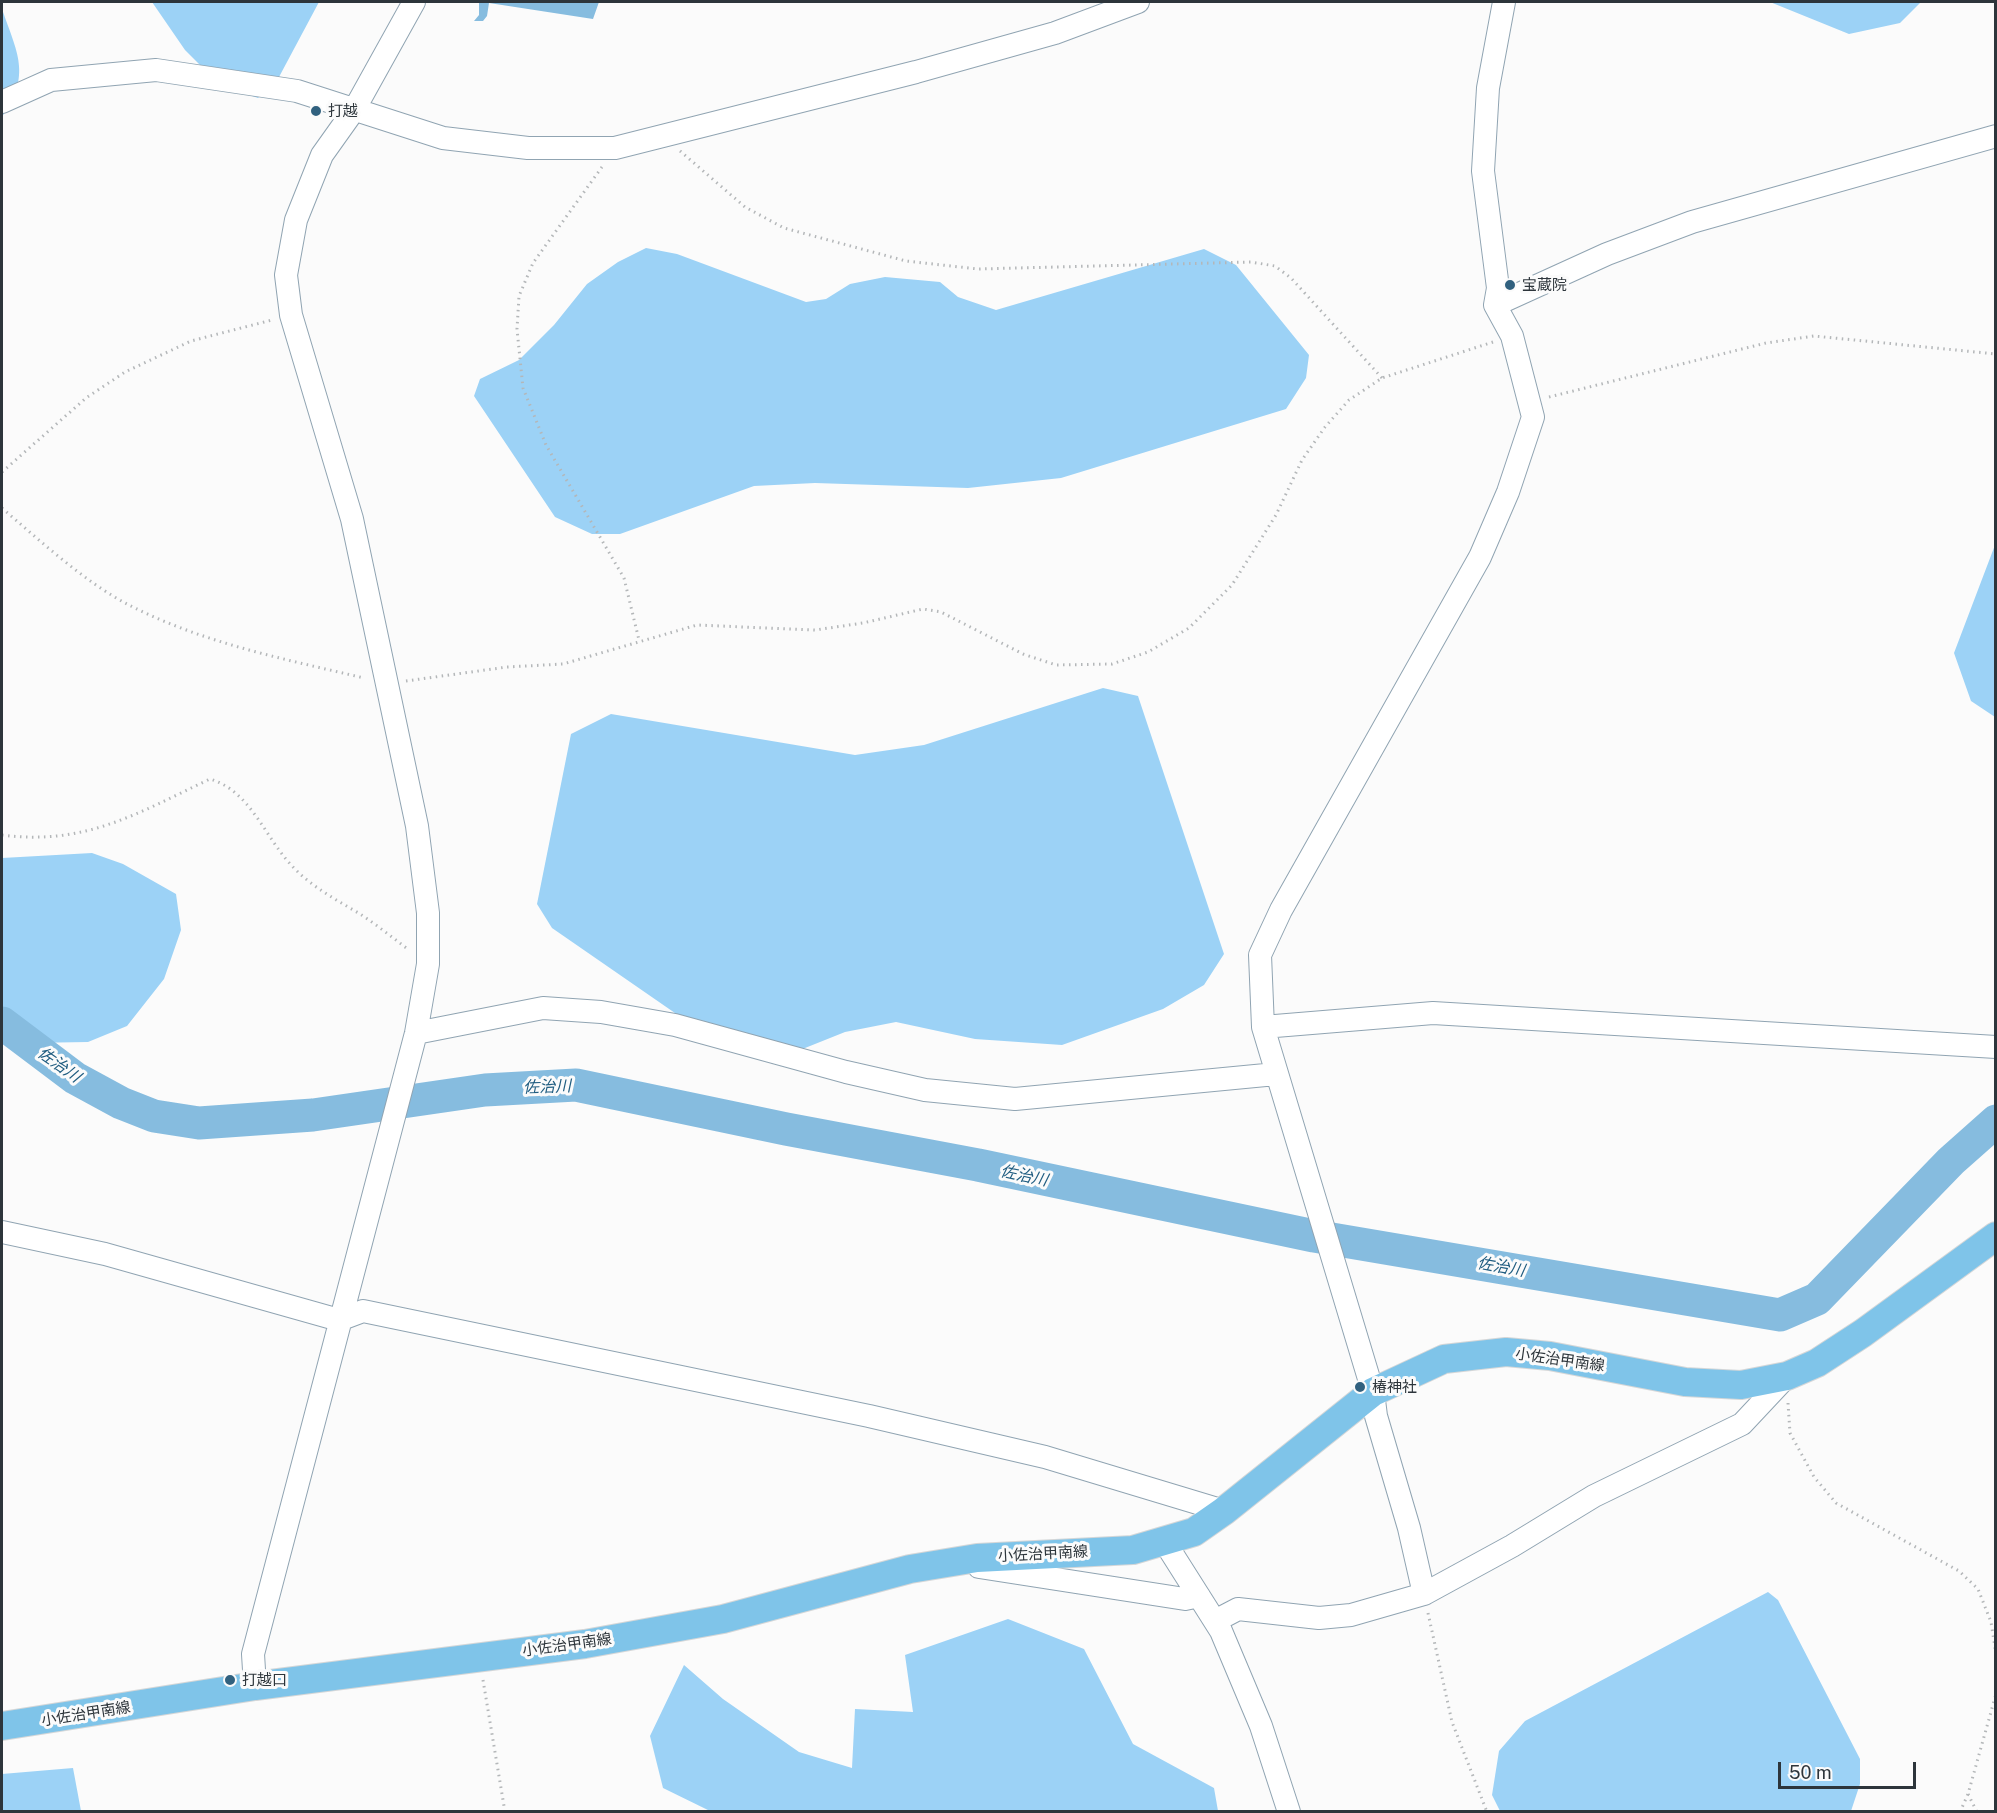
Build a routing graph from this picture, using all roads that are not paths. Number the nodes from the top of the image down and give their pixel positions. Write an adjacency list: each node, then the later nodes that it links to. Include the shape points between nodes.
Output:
1 (414, 2): 5 (street)
2 (1138, 2): 5 (street, via 1055,33 916,72 615,148 528,148 442,138)
3 (1504, 2): 7 (street, via 1488,88 1483,171 1498,288)
4 (2, 102): 5 (street, via 51,80 156,70 297,91)
5 (354, 110): 9 (street, via 322,155 296,220 286,275 291,315 352,519 417,826 428,913 428,964)
6 (1995, 136): 7 (street, via 1692,222 1607,254)
7 (1495, 305): 8 (street, via 1512,336 1533,417 1508,492 1480,557 1281,910 1260,955)
8 (1263, 1027): 10 (street, via 1433,1013); 11 (street)
9 (416, 1033): 11 (street, via 543,1008 601,1012 675,1025 925,1090 1015,1099); 14 (street)
10 (1995, 1047)
11 (1276, 1074): 16 (street)
12 (2, 1232): 14 (street, via 105,1254)
13 (1995, 1236): 15 (main road, 小佐治甲南線, via 1863,1333)
14 (339, 1320): 17 (street, via 363,1311 869,1416 1045,1457); 23 (street, via 253,1654)
15 (1787, 1377): 16 (main road, 小佐治甲南線, via 1741,1385 1685,1382 1551,1356 1506,1352 1444,1359); 20 (street, via 1742,1424 1594,1496)
16 (1373, 1392): 17 (main road, 小佐治甲南線); 20 (street)
17 (1224, 1511): 18 (main road, 小佐治甲南線, via 1194,1532)
18 (1164, 1541): 19 (main road, 小佐治甲南線, via 1133,1550); 21 (street)
19 (977, 1558): 21 (street, via 979,1567 1185,1599); 23 (main road, 小佐治甲南線, via 910,1569 723,1619 585,1644)
20 (1424, 1594): 22 (street, via 1351,1615 1319,1618 1238,1608)
21 (1199, 1596): 22 (street)
22 (1215, 1621): 25 (street, via 1262,1726)
23 (255, 1686): 24 (main road, 小佐治甲南線)
24 (2, 1726)
25 (1289, 1812)

